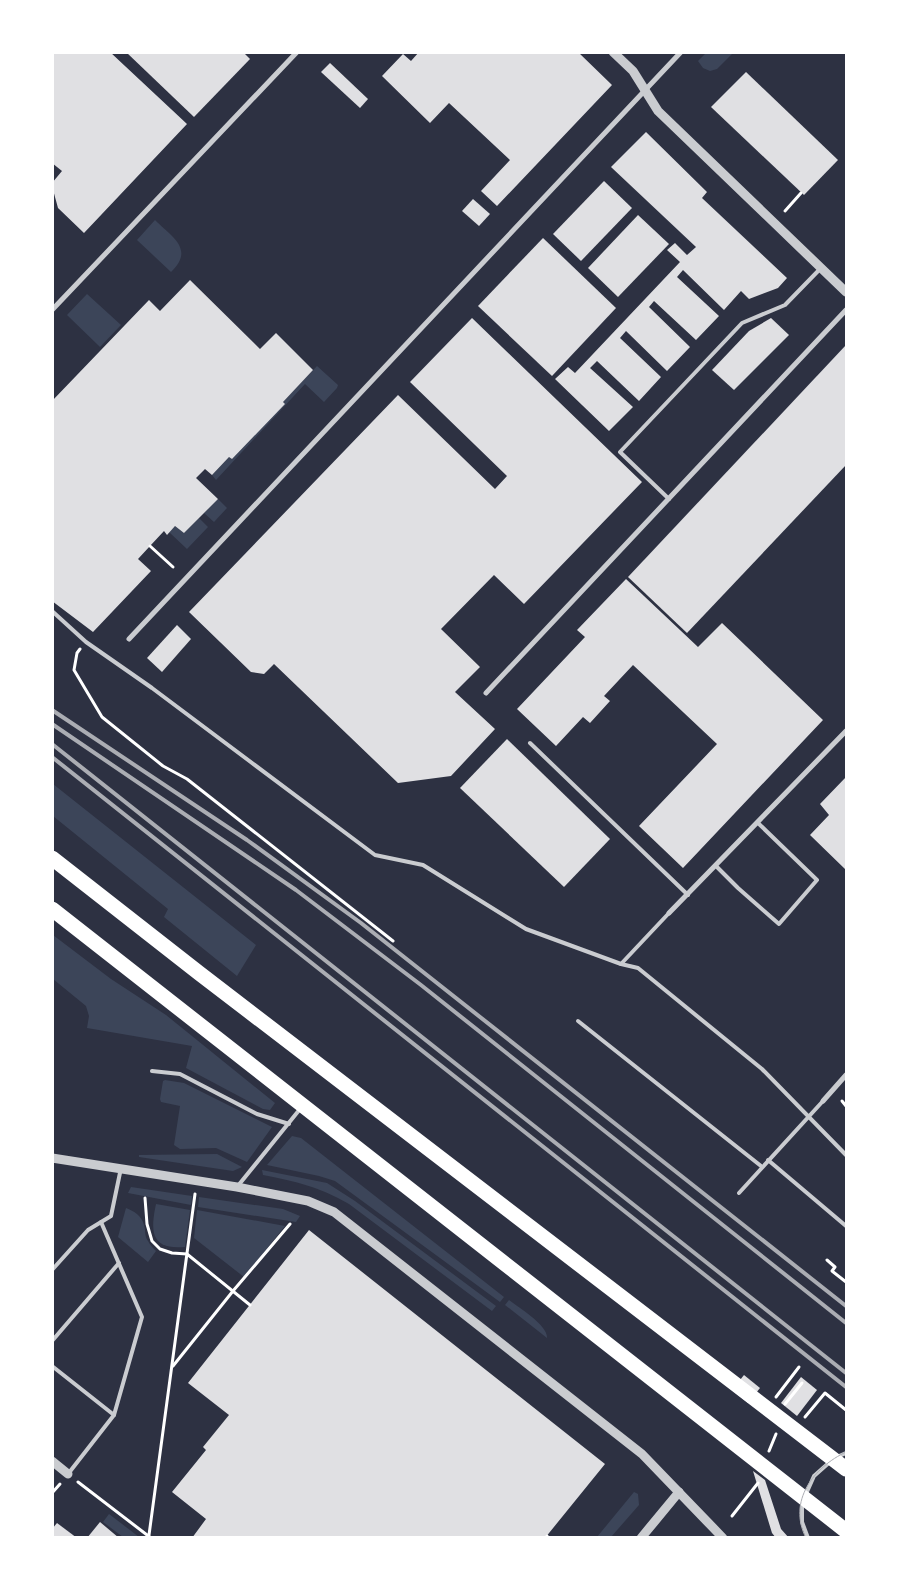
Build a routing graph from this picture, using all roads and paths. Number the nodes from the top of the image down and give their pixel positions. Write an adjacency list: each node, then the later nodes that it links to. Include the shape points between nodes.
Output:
1 (297, 52): 9 (street)
2 (613, 52): 4 (street, via 633,71)
3 (680, 52): 4 (street)
4 (645, 90): 7 (street, via 658,111); 15 (street)
5 (801, 193): 6 (path)
6 (785, 211)
7 (821, 267): 8 (street); 11 (lane, via 785,305 742,323 620,452)
8 (846, 292)
9 (52, 310)
10 (846, 310): 11 (street)
11 (669, 499): 17 (street)
12 (150, 546): 13 (path)
13 (173, 567)
14 (52, 611): 16 (lane)
15 (129, 639)
16 (86, 642): 26 (path, via 77,653 74,670 102,717 163,766 187,779); 27 (lane, via 375,855 423,864 526,929)
17 (486, 694)
18 (846, 731): 20 (street)
19 (530, 743): 23 (lane)
20 (758, 823): 22 (street); 22 (lane, via 817,880 778,924)
21 (52, 858): 68 (highway)
22 (716, 866): 23 (street)
23 (688, 895): 25 (street)
24 (52, 909): 71 (highway)
25 (669, 913): 27 (lane)
26 (393, 941)
27 (621, 964): 35 (lane, via 638,968 762,1069)
28 (578, 1021): 40 (lane)
29 (152, 1071): 36 (lane, via 180,1074 257,1114)
30 (846, 1075): 31 (street)
31 (823, 1100): 35 (lane)
32 (842, 1101): 33 (path)
33 (846, 1106)
34 (300, 1109): 36 (lane)
35 (808, 1116): 37 (lane); 39 (lane)
36 (289, 1124): 43 (lane)
37 (846, 1155)
38 (52, 1158): 41 (street)
39 (768, 1160): 40 (lane); 48 (lane)
40 (761, 1166): 44 (lane)
41 (121, 1168): 42 (street); 46 (lane, via 111,1216)
42 (197, 1181): 43 (street); 49 (path)
43 (237, 1187): 70 (street, via 308,1201 334,1212 642,1454)
44 (738, 1193)
45 (145, 1198): 49 (path, via 152,1241 160,1249)
46 (101, 1222): 51 (lane); 52 (lane, via 88,1230)
47 (290, 1224): 54 (path)
48 (846, 1226)
49 (187, 1254): 54 (path); 58 (path)
50 (827, 1260): 53 (path, via 835,1267 832,1271)
51 (119, 1263): 56 (lane); 65 (lane, via 142,1317)
52 (52, 1270)
53 (846, 1282)
54 (233, 1291): 55 (path); 58 (path)
55 (250, 1305)
56 (52, 1341)
57 (52, 1366): 65 (lane)
58 (172, 1367): 72 (path)
59 (799, 1367): 61 (path, via 776,1396)
60 (802, 1383): 62 (path, via 785,1404)
61 (778, 1403)
62 (790, 1408)
63 (812, 1409): 64 (path, via 825,1393)
64 (846, 1410)
65 (114, 1415): 69 (lane)
66 (846, 1453): 75 (lane, via 820,1470 809,1486 802,1503 802,1522)
67 (52, 1461): 69 (street)
68 (846, 1469)
69 (68, 1474): 72 (path)
70 (679, 1492): 73 (street); 74 (street)
71 (846, 1531)
72 (150, 1536)
73 (641, 1538)
74 (723, 1538)
75 (808, 1538)

